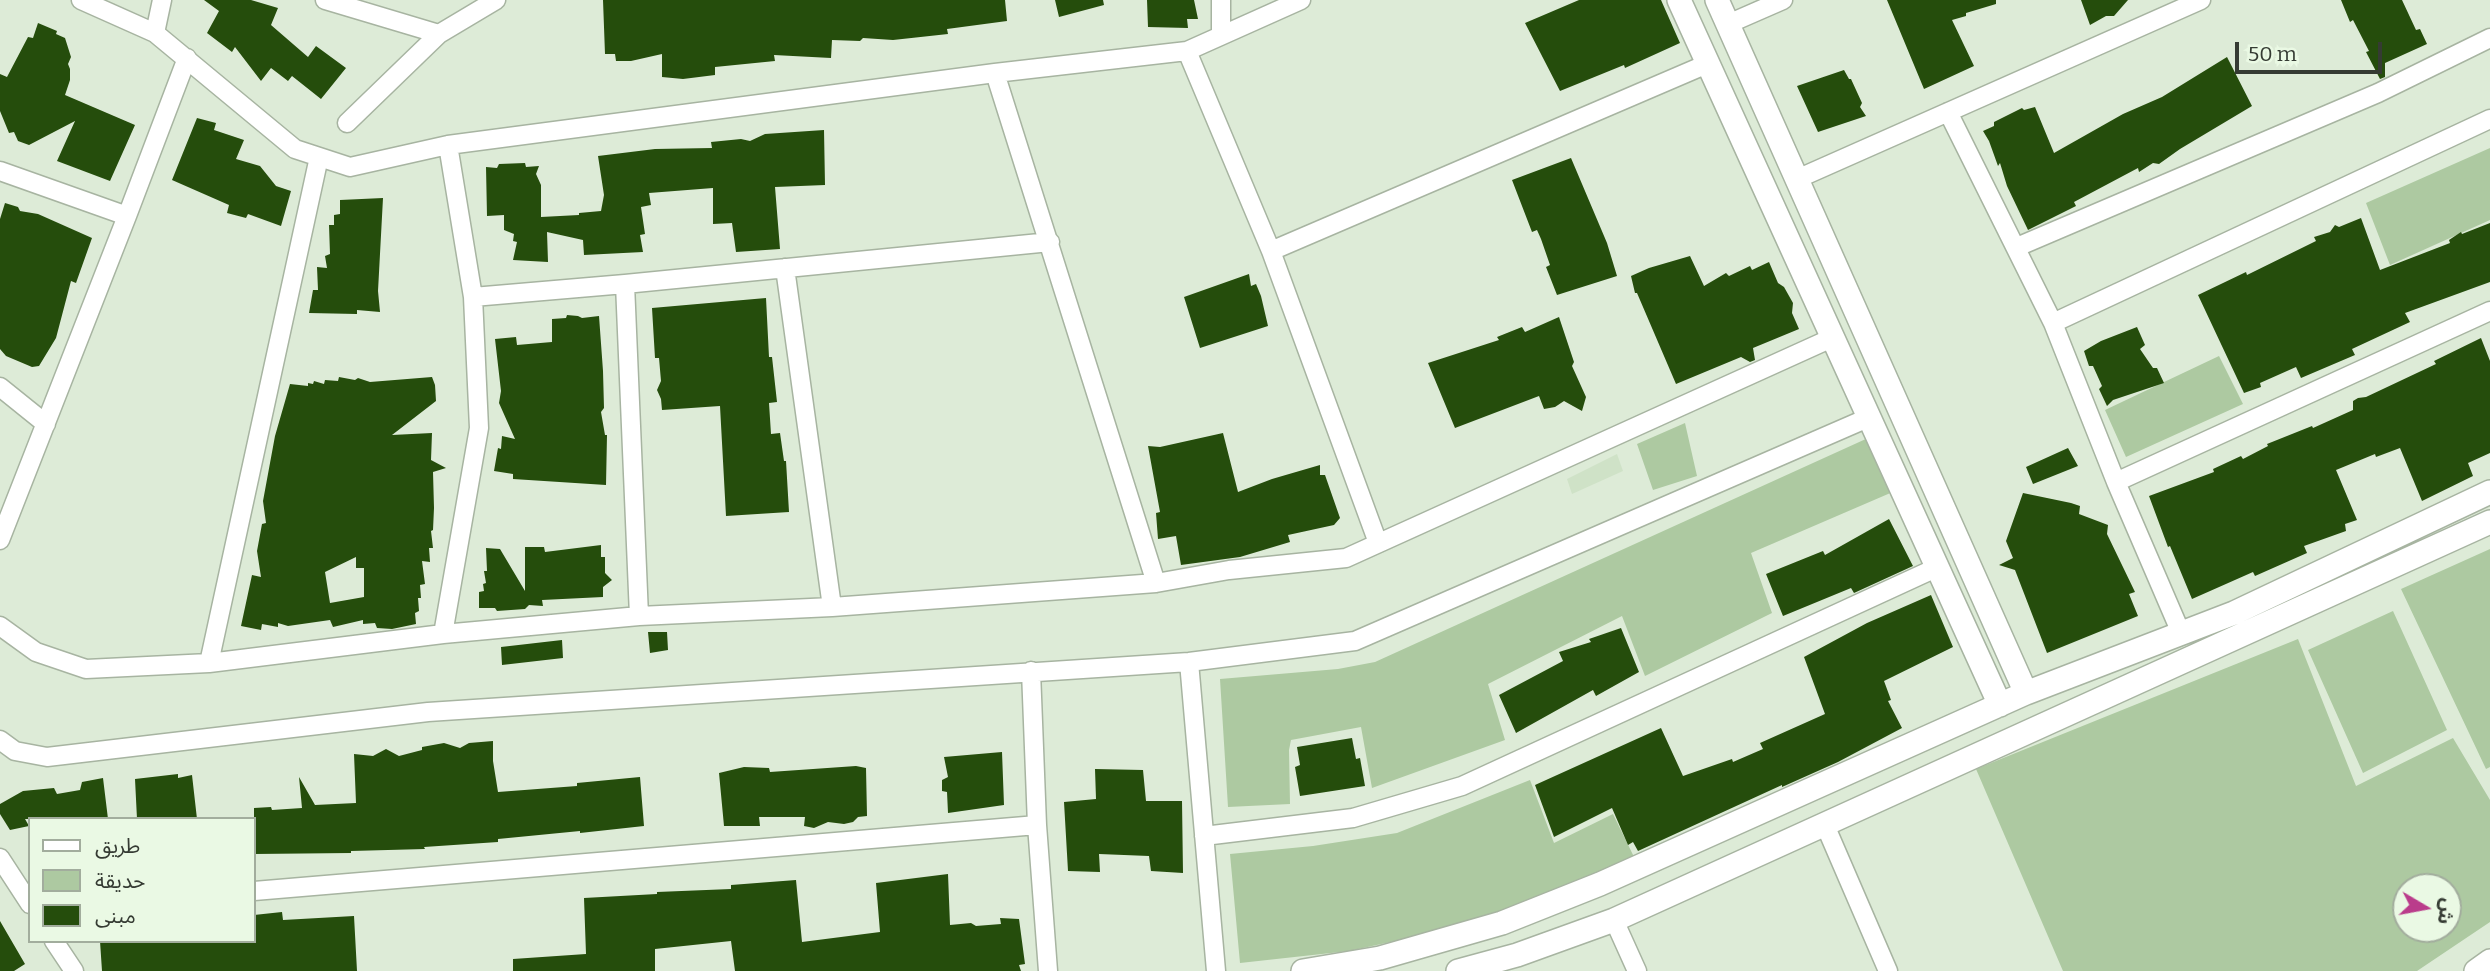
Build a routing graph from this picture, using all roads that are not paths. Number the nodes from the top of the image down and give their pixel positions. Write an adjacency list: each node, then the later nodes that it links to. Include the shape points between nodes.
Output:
1 (81, 0): 12 (street)
2 (162, 0): 12 (street)
3 (325, 0): 13 (street)
4 (496, 0): 13 (street)
5 (1221, 0): 14 (street)
6 (1301, 0): 14 (street)
7 (1679, 0): 18 (street)
8 (1717, 0): 11 (street)
9 (1783, 0): 11 (street)
10 (2201, 0): 20 (street)
11 (1728, 24): 26 (street)
12 (155, 33): 17 (street)
13 (439, 34): 22 (street)
14 (1222, 36): 16 (street)
15 (2490, 38): 29 (street, via 2378,93)
16 (1187, 51): 19 (street); 30 (street)
17 (187, 58): 24 (street, via 295,149); 27 (street)
18 (1707, 64): 30 (street); 36 (street)
19 (995, 73): 23 (street); 28 (street)
20 (1948, 112): 26 (street); 29 (street)
21 (2490, 119): 35 (street)
22 (347, 123)
23 (448, 145): 24 (street, via 350,167); 33 (street)
24 (319, 157): 53 (street)
25 (0, 171): 27 (street)
26 (1797, 179): 55 (street)
27 (127, 216): 39 (street)
28 (1050, 242): 31 (street); 46 (street)
29 (2017, 247): 35 (street)
30 (1271, 251): 44 (street)
31 (785, 268): 32 (street); 47 (street)
32 (625, 284): 33 (street); 48 (street)
33 (473, 297): 51 (street, via 479,428)
34 (2490, 311): 40 (street)
35 (2053, 323): 40 (street)
36 (1834, 337): 38 (street); 44 (street)
37 (0, 387): 39 (street)
38 (1870, 417): 45 (street); 52 (street, via 1355,641)
39 (46, 424): 43 (street)
40 (2116, 482): 50 (street)
41 (2490, 492): 50 (street, via 2234,613)
42 (2490, 522): 59 (street)
43 (0, 540)
44 (1378, 543): 46 (street, via 1346,558)
45 (1938, 567): 56 (street); 60 (street, via 1462,786 1353,818)
46 (1156, 583): 47 (street)
47 (832, 607): 48 (street)
48 (639, 616): 51 (street)
49 (0, 626): 53 (street, via 36,652 86,669)
50 (2181, 633): 55 (street)
51 (443, 634): 53 (street)
52 (1189, 662): 54 (street); 60 (street)
53 (209, 663)
54 (1031, 671): 57 (street, via 428,712 47,757 15,751); 58 (street)
55 (2026, 693): 56 (street)
56 (2000, 705): 70 (street, via 1600,884 1502,923 1380,958)
57 (0, 740)
58 (1037, 825): 62 (street); 68 (street)
59 (1825, 825): 64 (street); 73 (street)
60 (1204, 836): 69 (street)
61 (0, 858): 63 (street)
62 (256, 891)
63 (28, 901)
64 (1614, 920): 71 (street); 72 (street)
65 (55, 943): 67 (street)
66 (2490, 961): 74 (street)
67 (74, 971)
68 (1048, 971)
69 (1216, 971)
70 (1303, 971)
71 (1458, 971)
72 (1637, 971)
73 (1888, 971)
74 (2476, 971)

